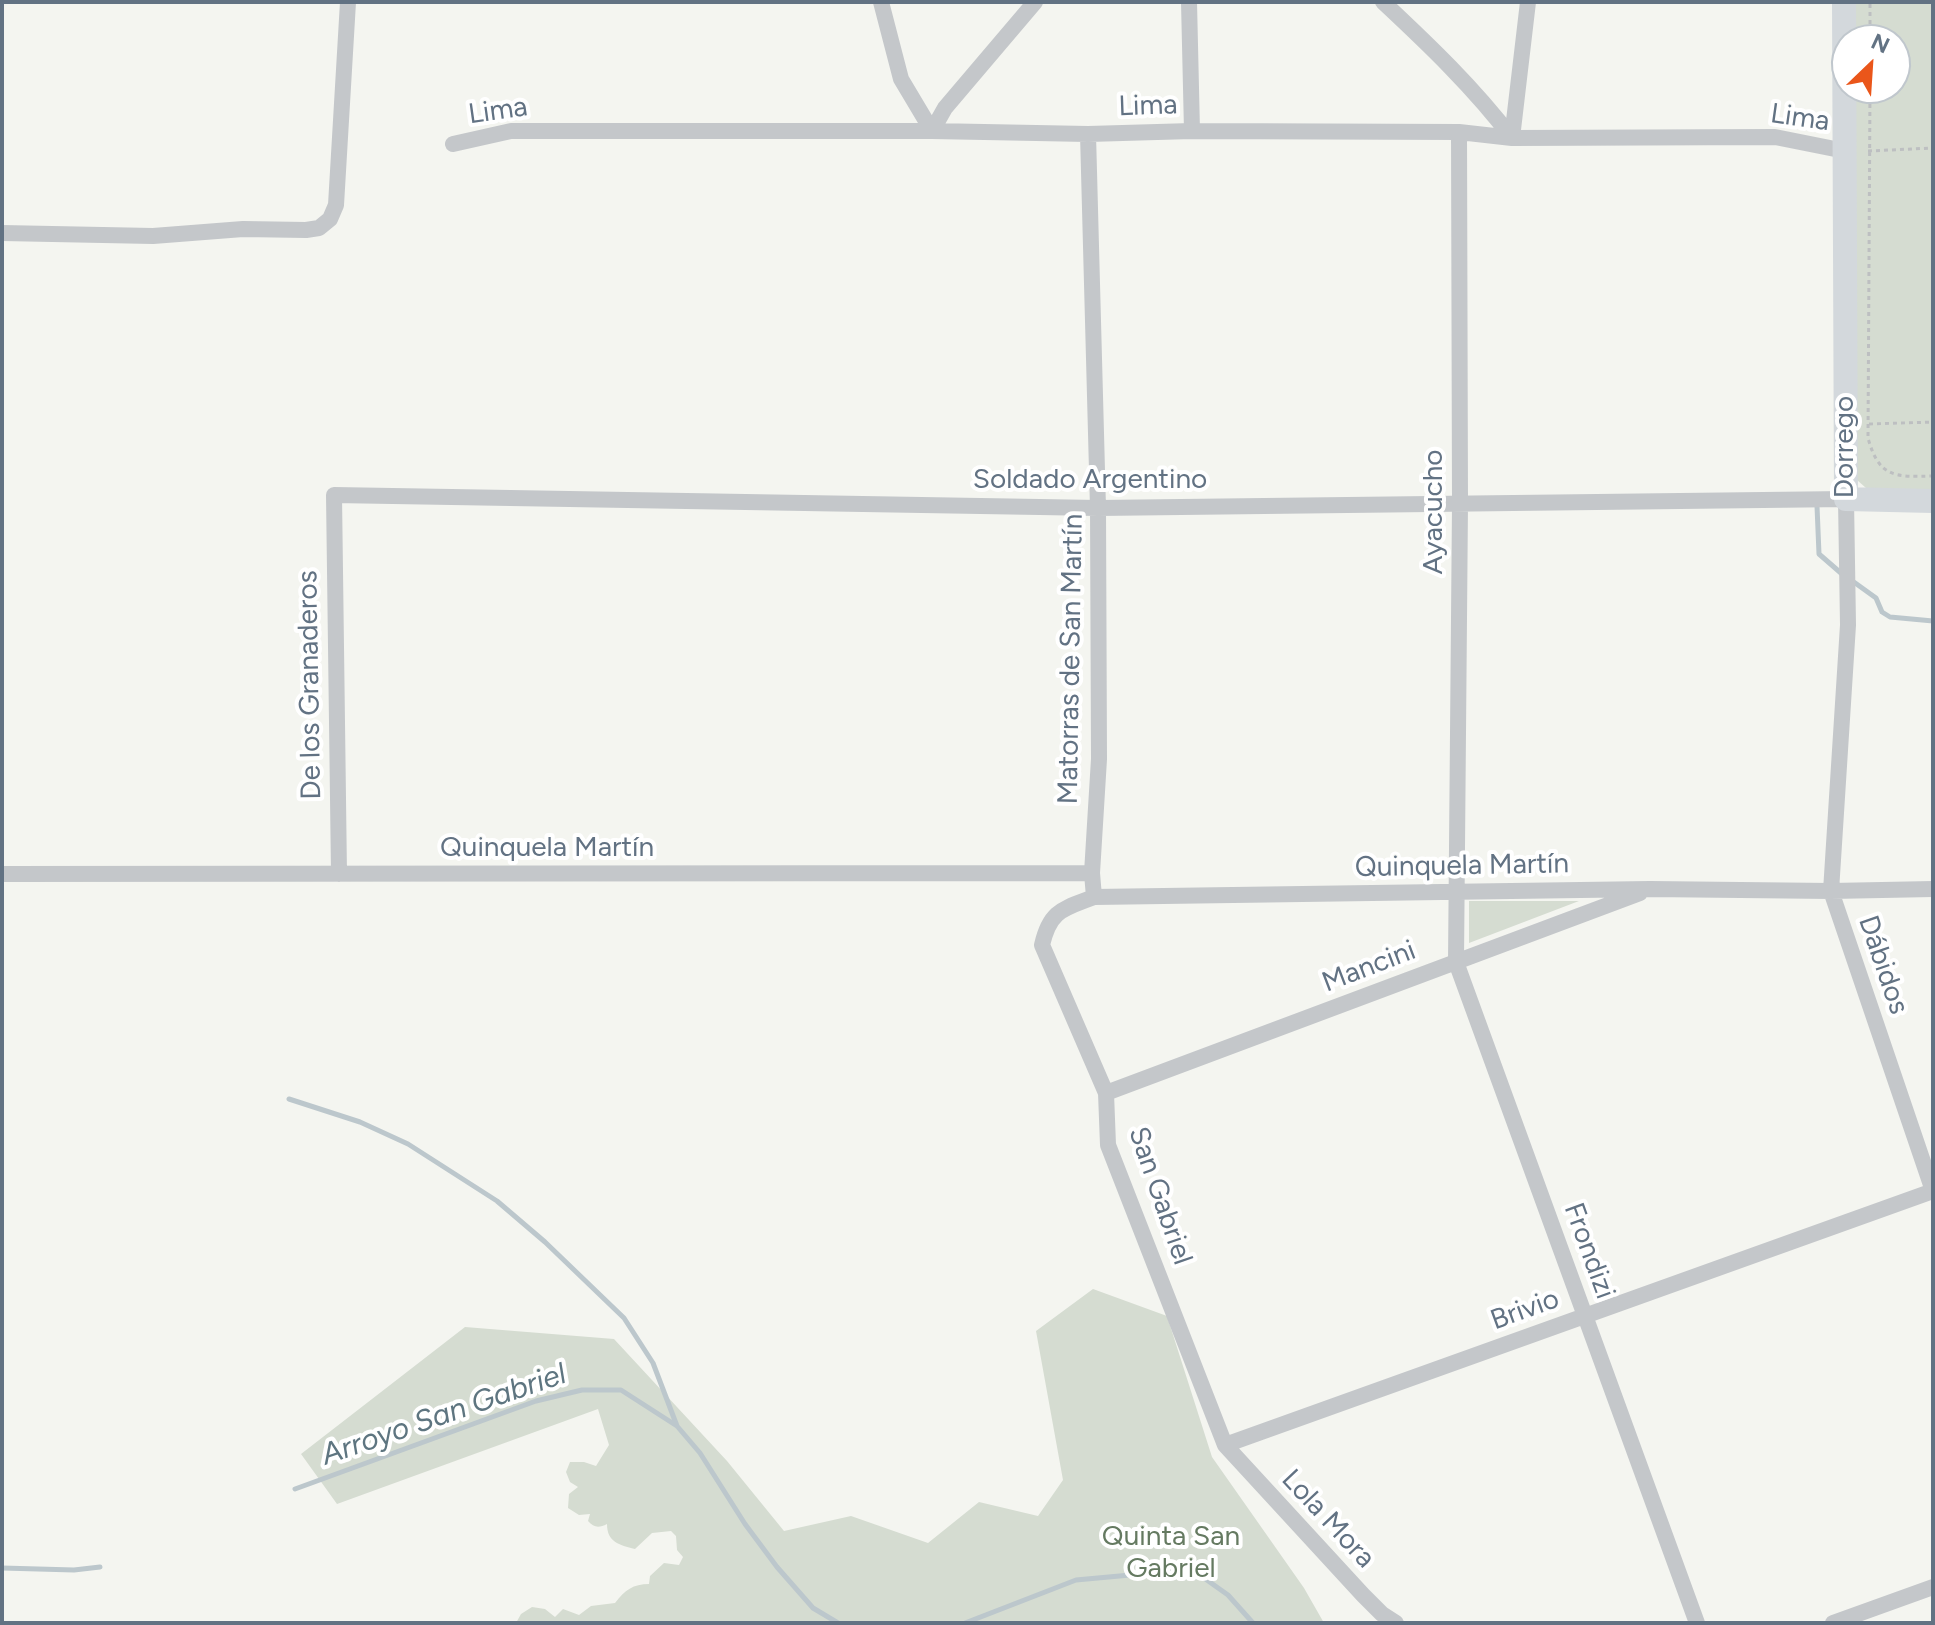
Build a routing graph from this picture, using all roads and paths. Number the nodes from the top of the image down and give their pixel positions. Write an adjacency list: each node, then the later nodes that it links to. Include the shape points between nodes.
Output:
1 (348, 2): 20 (street, via 336,205 319,228 153,236)
2 (881, 2): 11 (street, via 901,79)
3 (1035, 2): 11 (street, via 945,108)
4 (1189, 2): 12 (street)
5 (1383, 2): 15 (street, via 1485,103)
6 (1528, 2): 15 (street)
7 (1844, 2): 18 (street, Dorrego)
8 (1870, 2): 9 (path)
9 (1870, 24)
10 (1870, 104): 19 (path)
11 (932, 131): 14 (street, Lima); 16 (street, Lima, via 511,131)
12 (1192, 131): 13 (street, Lima); 14 (street, Lima)
13 (1459, 132): 15 (street, Lima); 27 (street, Ayacucho)
14 (1088, 134): 28 (street, Matorras de San Martín)
15 (1512, 138): 18 (street, Lima, via 1775,137)
16 (453, 144)
17 (1933, 148): 19 (path)
18 (1845, 151): 19 (path); 25 (street, Dorrego)
19 (1870, 151): 22 (path)
20 (2, 233)
21 (1933, 422): 22 (path)
22 (1868, 424): 23 (path, via 1874,458 1883,468 1895,475)
23 (1933, 476)
24 (334, 495): 28 (street, Soldado Argentino); 31 (street, De los Granaderos)
25 (1846, 499): 26 (street); 27 (street, Soldado Argentino); 34 (street, Dorrego, via 1848,625)
26 (1933, 501)
27 (1460, 504): 28 (street, Soldado Argentino); 35 (street, Ayacucho)
28 (1098, 508): 29 (street, Matorras de San Martín, via 1099,759)
29 (1092, 873): 31 (street, Quinquela Martín); 36 (street, Matorras de San Martín)
30 (2, 874): 31 (street, Quinquela Martín)
31 (339, 874)
32 (1650, 889): 34 (street, Quinquela Martín); 35 (street, Quinquela Martín); 37 (street, Mancini)
33 (1933, 889): 34 (street, Quinquela Martín)
34 (1831, 891): 39 (street, Dábidos)
35 (1459, 892): 36 (street, Quinquela Martín); 37 (street, Frondizi)
36 (1094, 897): 38 (street, San Gabriel, via 1059,910 1046,927 1042,945)
37 (1456, 962): 38 (street, Mancini); 40 (street, Frondizi)
38 (1106, 1093): 41 (street, San Gabriel, via 1108,1145)
39 (1933, 1191): 40 (street, Brivio)
40 (1585, 1316): 41 (street, Brivio); 44 (street, Frondizi)
41 (1225, 1445): 43 (street, Lola Mora, via 1363,1595)
42 (1933, 1587): 45 (street)
43 (1396, 1623)
44 (1697, 1623)
45 (1833, 1623)

